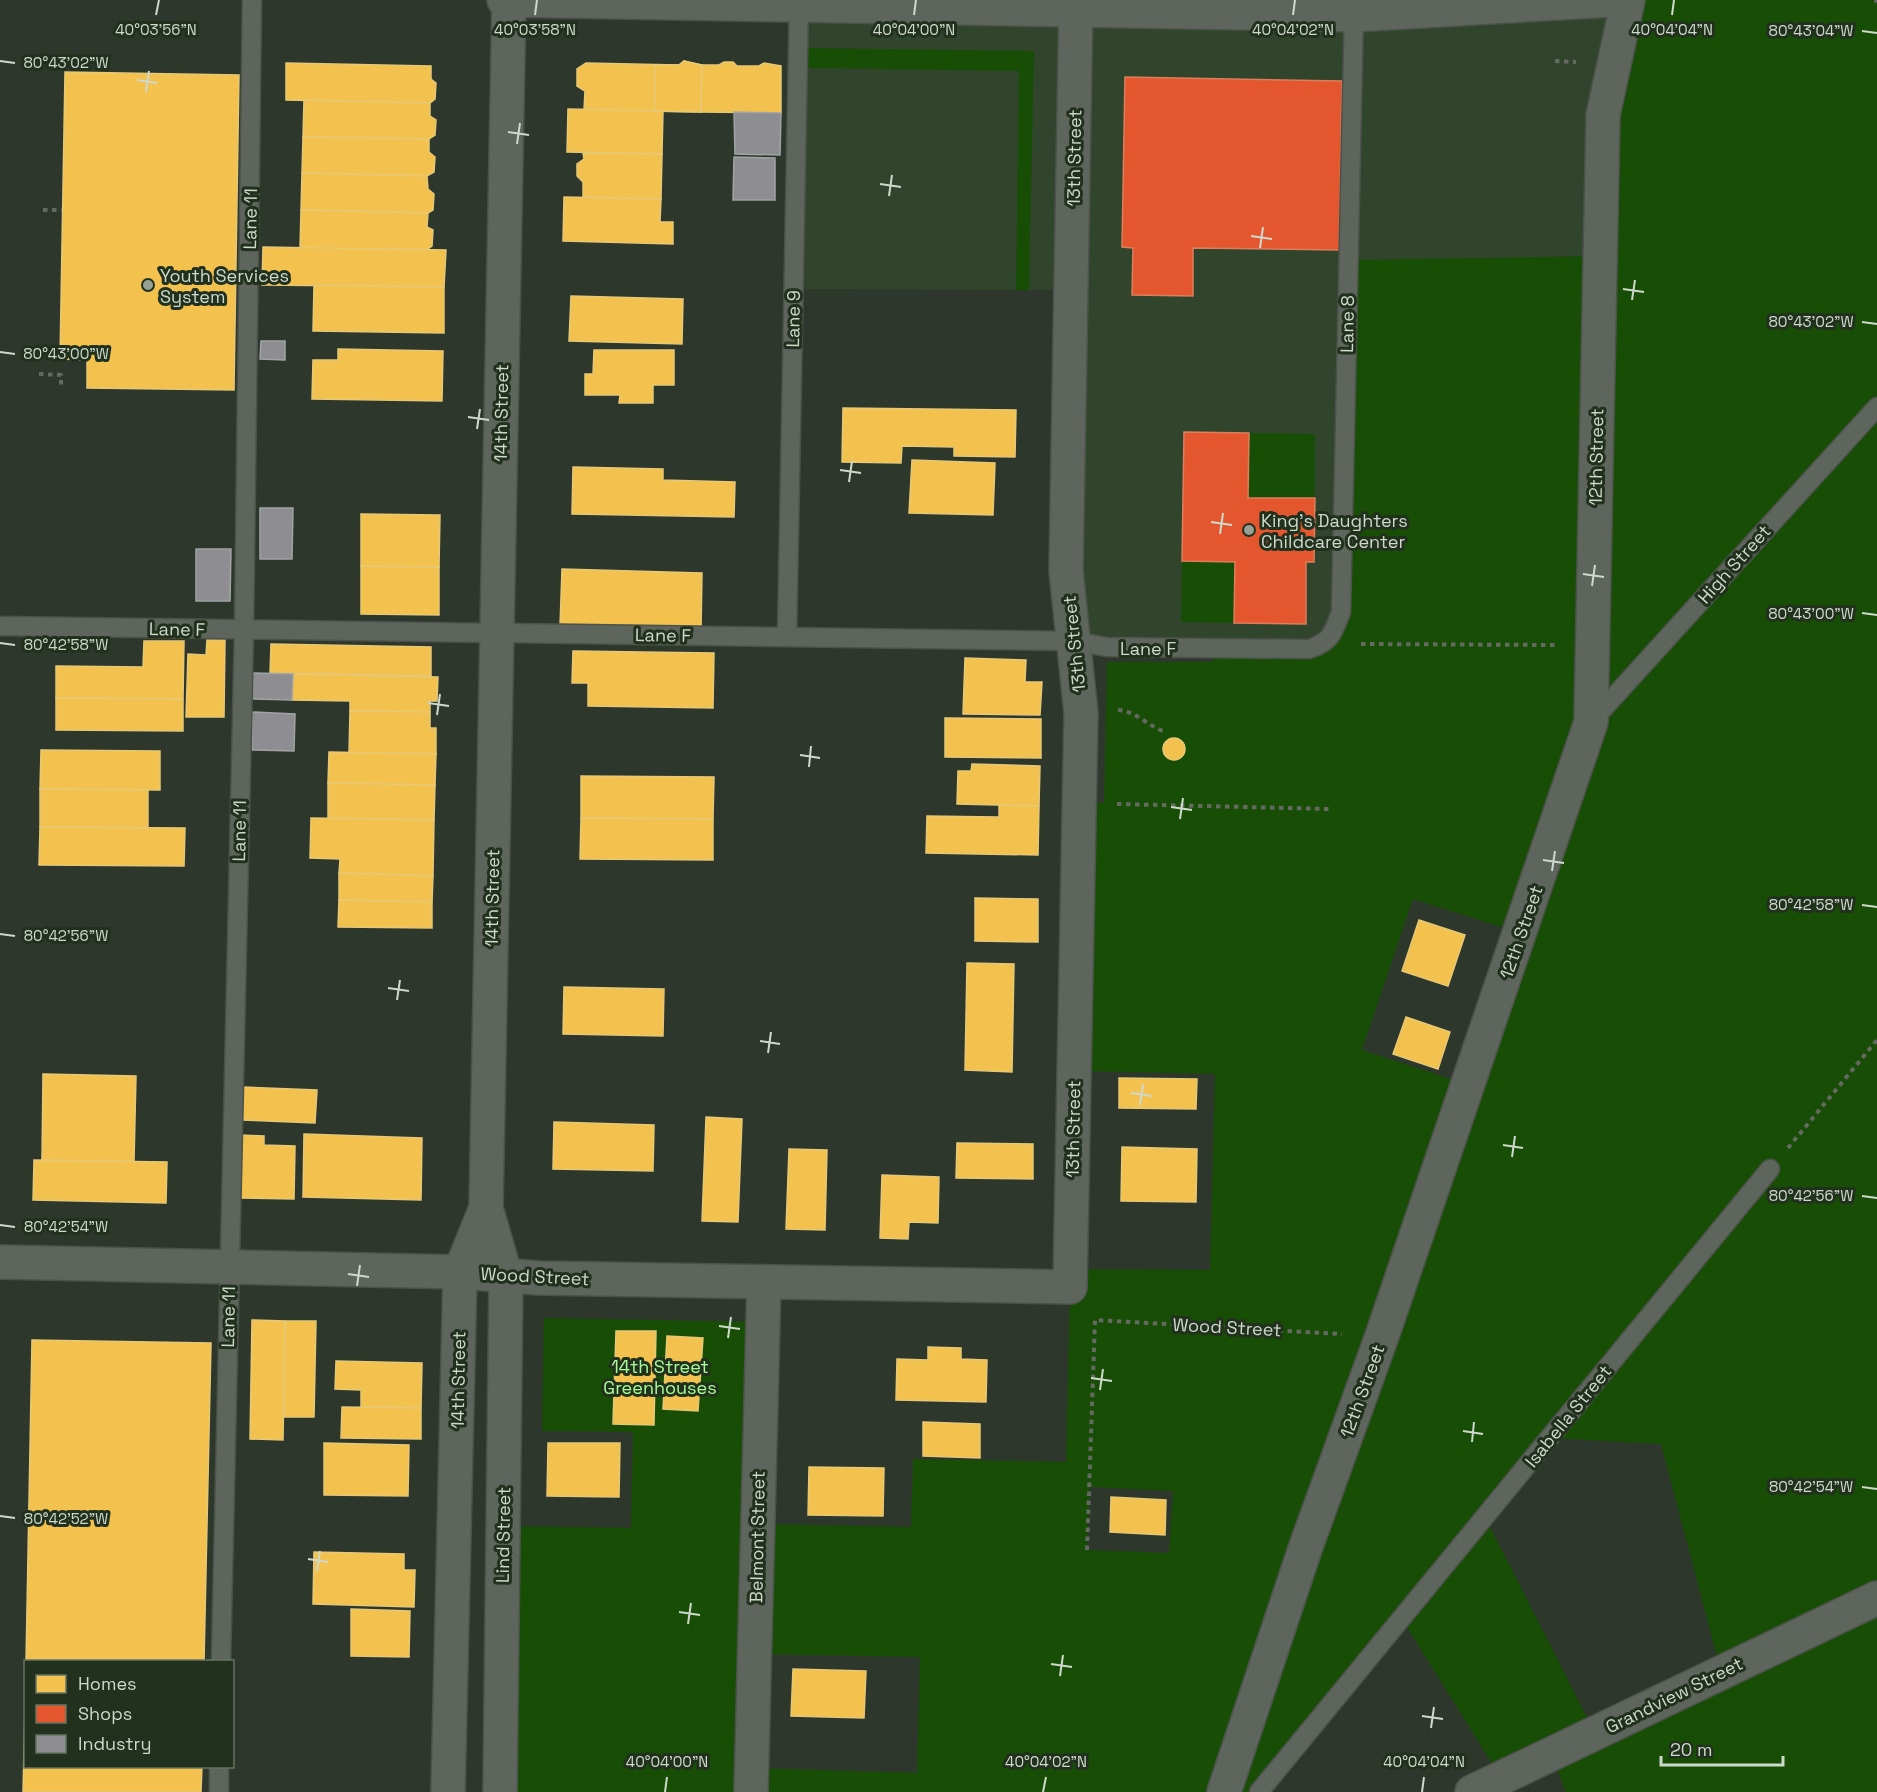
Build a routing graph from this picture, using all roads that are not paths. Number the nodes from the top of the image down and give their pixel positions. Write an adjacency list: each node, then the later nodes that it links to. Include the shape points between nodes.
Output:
1 (252, 0): 10 (lane, Lane 11)
2 (506, 0): 5 (street); 11 (street, 14th Street)
3 (1611, 0): 7 (street)
4 (1628, 0): 15 (street, 12th Street, via 1603,115)
5 (799, 2): 6 (street); 12 (lane, Lane 9)
6 (1076, 5): 7 (street); 13 (street, 13th Street, via 1066,571)
7 (1354, 8): 14 (lane, Lane 8, via 1341,612)
8 (1877, 407): 15 (lane, High Street)
9 (0, 626): 10 (lane, Lane F)
10 (244, 630): 11 (lane, Lane F); 19 (lane, Lane 11)
11 (497, 634): 12 (lane, Lane F); 17 (street, 14th Street)
12 (787, 637): 13 (lane, Lane F)
13 (1073, 641): 14 (lane, Lane F, via 1107,647 1309,649); 23 (street, 13th Street, via 1081,713)
14 (1325, 644)
15 (1591, 722): 31 (street, 12th Street)
16 (1770, 1169): 32 (lane, Isabella Street)
17 (486, 1208): 20 (street, 14th Street); 21 (street, Lind Street)
18 (0, 1262): 19 (street, Wood Street)
19 (229, 1265): 20 (street, Wood Street); 25 (lane, Lane 11)
20 (460, 1272): 21 (street, Wood Street); 28 (street, 14th Street)
21 (506, 1277): 22 (street, Wood Street); 29 (street, Lind Street)
22 (764, 1283): 23 (street, Wood Street); 30 (street, Belmont Street)
23 (1070, 1287)
24 (1877, 1598): 33 (street, Grandview Street)
25 (221, 1660)
26 (219, 1768): 27 (lane)
27 (219, 1792)
28 (448, 1792)
29 (500, 1792)
30 (752, 1792)
31 (1224, 1792)
32 (1259, 1792)
33 (1472, 1792)

